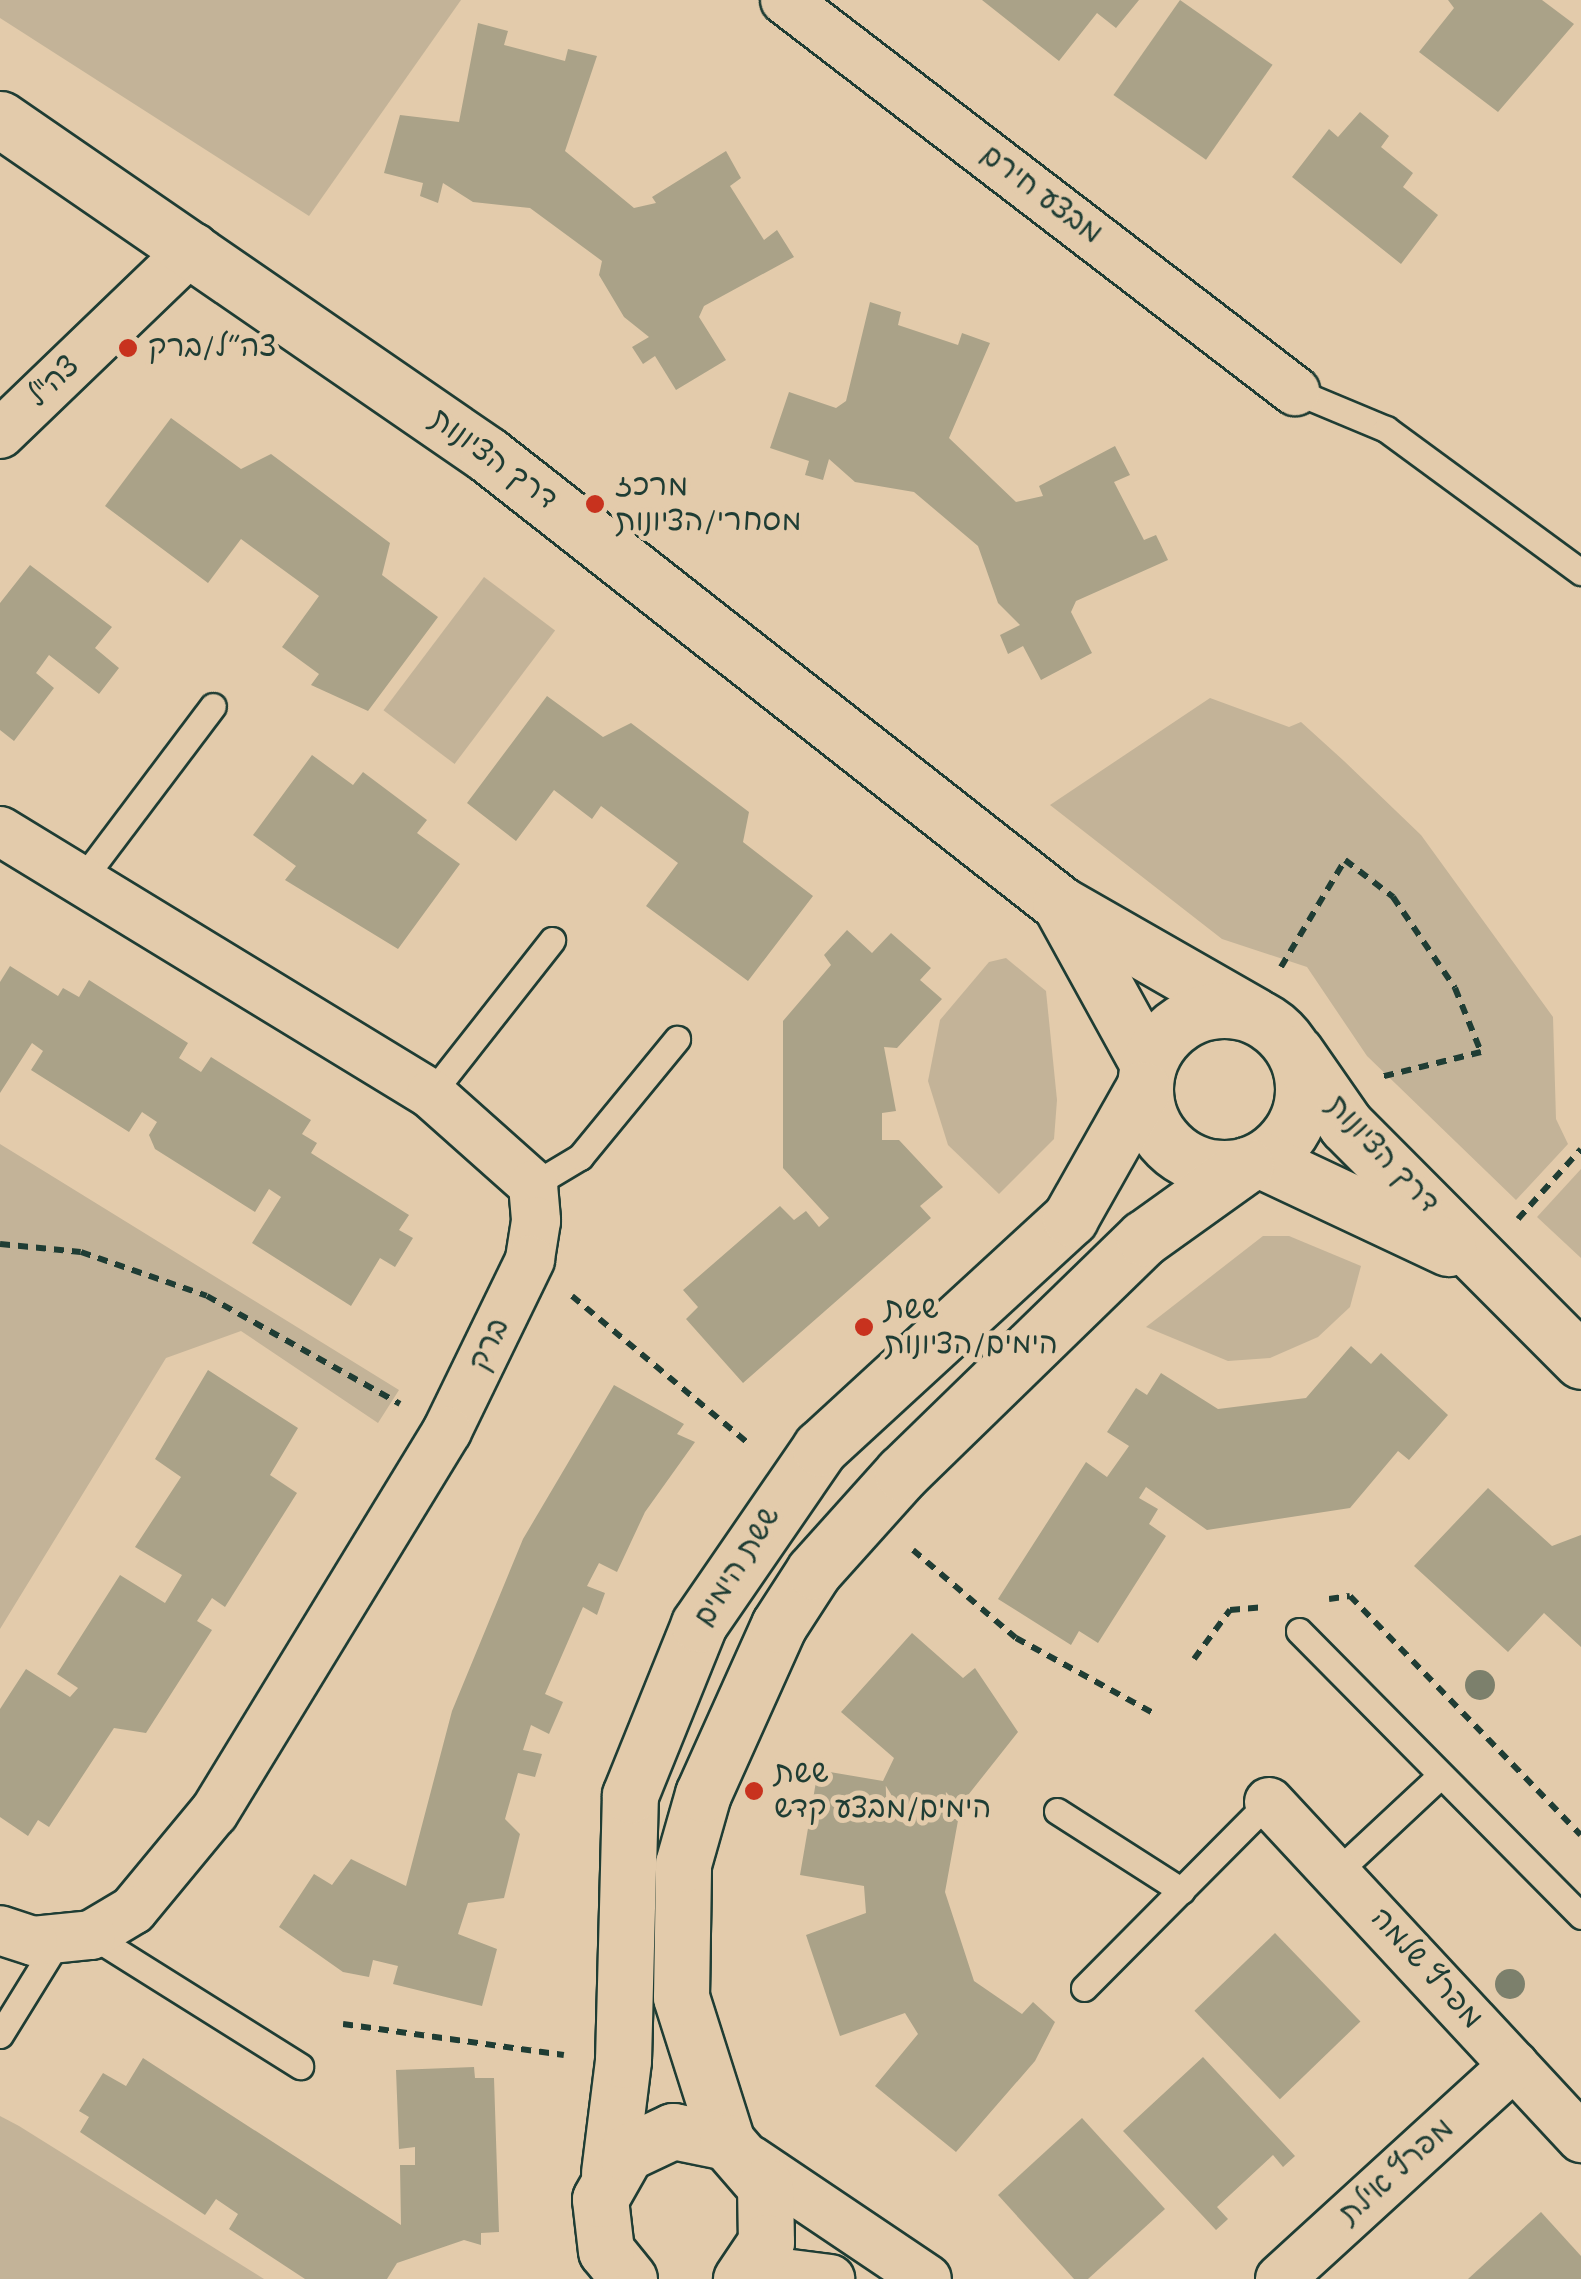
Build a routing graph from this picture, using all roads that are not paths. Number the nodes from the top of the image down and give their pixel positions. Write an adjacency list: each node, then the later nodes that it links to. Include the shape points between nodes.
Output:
1 (786, 0): 4 (street, מבצע חירם)
2 (0, 119): 3 (street, דרך הציונות)
3 (194, 247): 5 (street, צה"ל); 10 (street, דרך הציונות, via 684,601)
4 (1295, 391): 6 (lane, via 1386,429)
5 (0, 434)
6 (1581, 572)
7 (213, 706): 9 (lane)
8 (0, 831): 9 (street)
9 (82, 881): 15 (street)
10 (1060, 904): 12 (street, דרך הציונות); 14 (street, דרך הציונות)
11 (552, 940): 15 (lane)
12 (1273, 1031): 14 (street, via 1202,1012 1177,1024); 16 (street, via 1304,1096 1297,1120); 18 (street, דרך הציונות, via 1346,1126)
13 (677, 1040): 17 (lane, via 580,1158)
14 (1146, 1076): 16 (street, via 1148,1114 1177,1153 1210,1166); 35 (street, ששת הימים, via 1070,1218 820,1448 699,1624 630,1796 622,2060)
15 (430, 1094): 17 (street)
16 (1253, 1163): 18 (street, דרך הציונות); 34 (street, via 1144,1238 902,1473 814,1571 779,1625 703,1794 683,1864 681,1996)
17 (533, 1185): 28 (street, ברק, via 530,1260 447,1430 214,1812 133,1910)
18 (1472, 1261): 19 (street, דרך הציונות)
19 (1581, 1361)
20 (1299, 1631): 21 (lane)
21 (1441, 1775): 24 (lane); 26 (lane)
22 (1269, 1802): 24 (street, מפרץ שלמה); 25 (lane)
23 (1057, 1811): 25 (lane)
24 (1337, 1872): 31 (street, מפרץ שלמה)
25 (1182, 1890): 29 (lane)
26 (1581, 1916)
27 (0, 1930): 28 (street)
28 (75, 1936): 30 (lane); 32 (lane)
29 (1084, 1988)
30 (0, 2035)
31 (1514, 2065): 33 (street, מפרץ שלמה); 40 (street, מפרץ אילת)
32 (300, 2066)
33 (1581, 2138)
34 (738, 2151): 35 (street, via 673,2131 648,2138); 37 (street, via 770,2214); 39 (street)
35 (609, 2173): 36 (street, ששת הימים, via 599,2226)
36 (614, 2270)
37 (746, 2274): 38 (street)
38 (830, 2279)
39 (927, 2279)
40 (1280, 2279)

